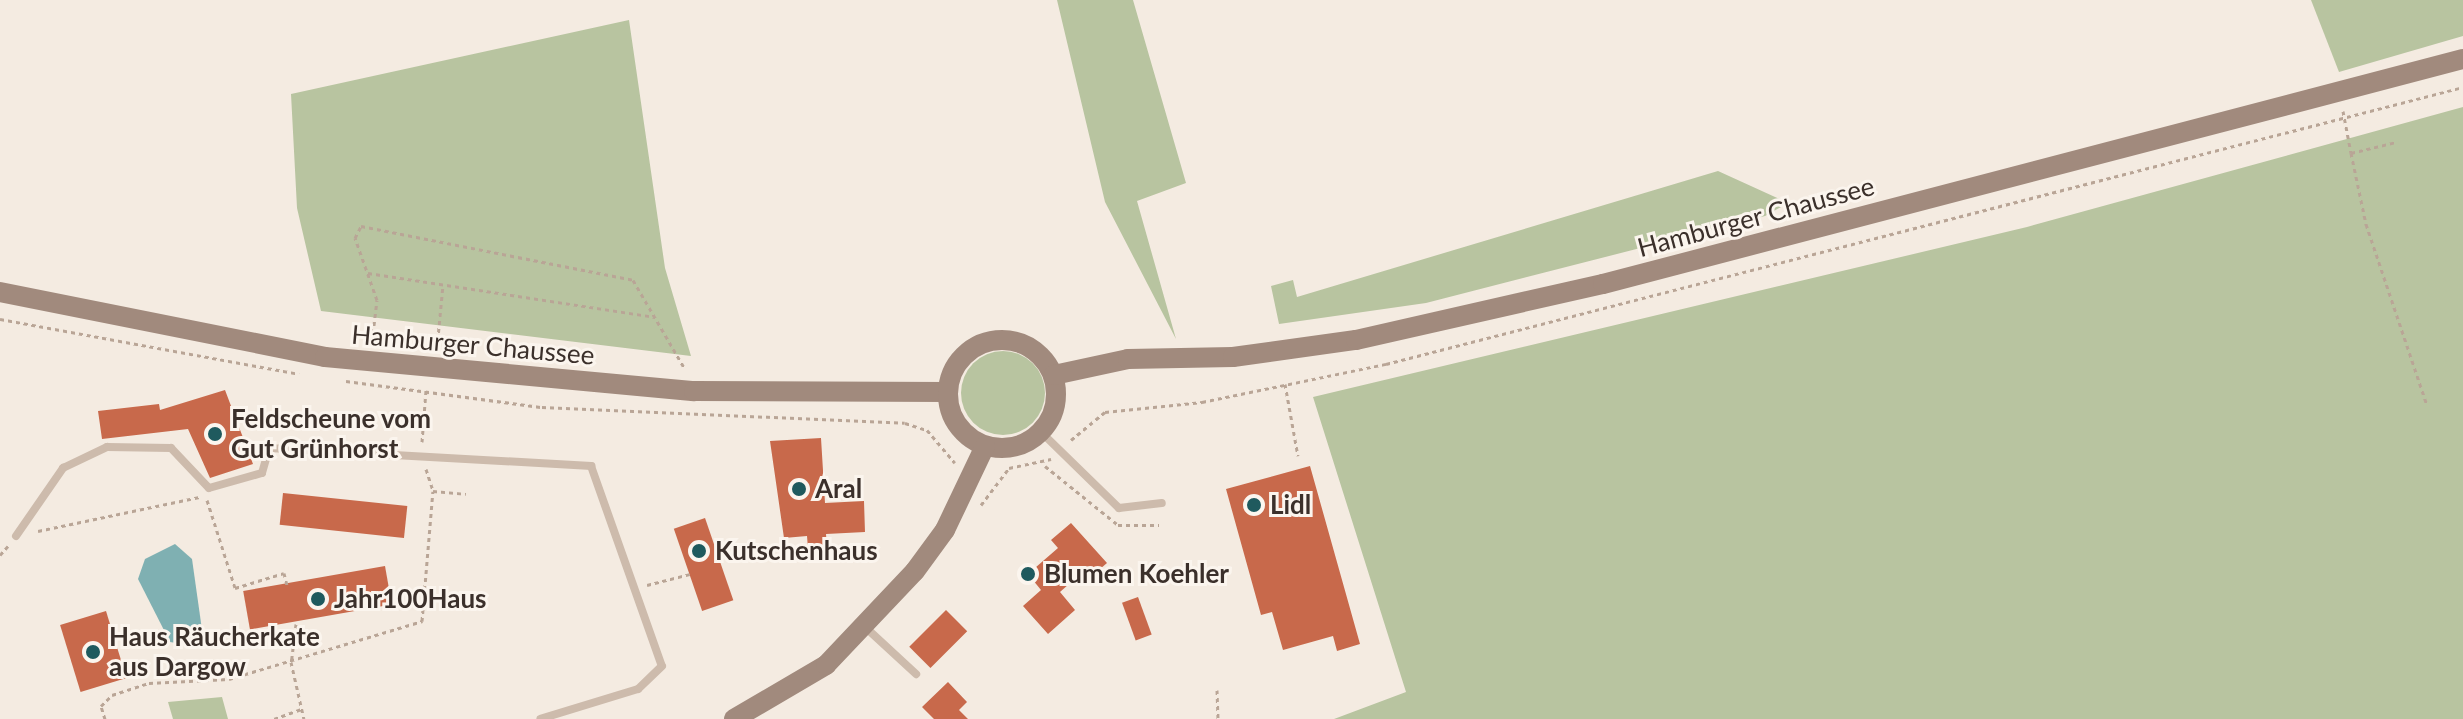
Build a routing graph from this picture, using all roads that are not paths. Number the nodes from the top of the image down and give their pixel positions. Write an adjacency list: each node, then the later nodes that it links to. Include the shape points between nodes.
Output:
1 (2463, 59): 3 (main road, Hamburger Chaussee, via 1619,280 1356,340 1233,357 1128,359)
2 (0, 292): 4 (main road, Hamburger Chaussee, via 366,361 694,391)
3 (1054, 375): 4 (main road, via 1030,347 994,340 961,358); 5 (main road, via 1056,406)
4 (947, 392): 6 (main road, via 957,425)
5 (1041, 432): 6 (main road, via 1015,447); 7 (lane, via 1119,508)
6 (985, 446): 9 (main road, via 940,539)
7 (1162, 503)
8 (16, 536): 11 (lane, via 63,468 107,447 171,448 209,488 262,473 269,448 591,466 662,666 638,689)
9 (863, 625): 10 (lane); 12 (main road, via 800,685)
10 (916, 674)
11 (540, 719)
12 (734, 719)

